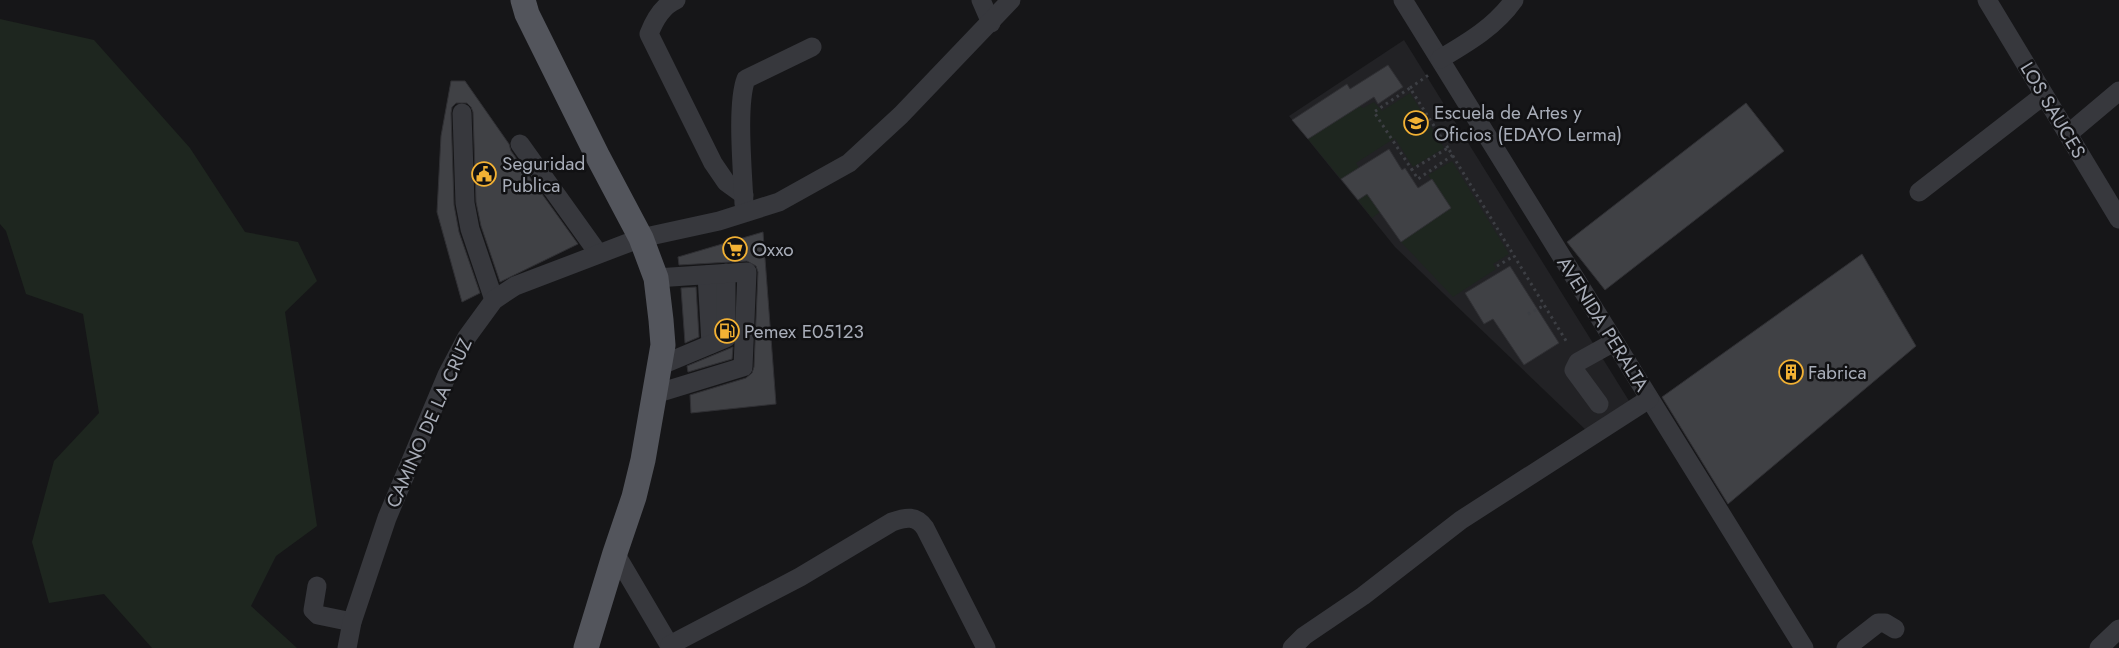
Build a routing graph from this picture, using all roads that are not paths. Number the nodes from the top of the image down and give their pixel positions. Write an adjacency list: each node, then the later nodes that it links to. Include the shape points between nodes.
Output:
1 (523, 0): 19 (main road, via 527,14)
2 (676, 0): 17 (street, via 654,20 650,34 712,163)
3 (981, 0): 8 (street)
4 (1011, 0): 8 (street, CAMINO DE LA CRUZ)
5 (1403, 0): 10 (street, AVENIDA PERALTA)
6 (1514, 0): 10 (street, via 1498,19)
7 (1987, 0): 12 (street, LOS SAUCES)
8 (991, 23): 17 (street, CAMINO DE LA CRUZ, via 849,164 779,202)
9 (812, 46): 17 (street, via 746,79 742,88)
10 (1442, 62): 25 (street, AVENIDA PERALTA)
11 (2119, 91): 14 (street)
12 (2044, 95): 14 (street, LOS SAUCES); 16 (street)
13 (462, 113): 24 (street, via 465,203 470,229)
14 (2068, 134): 18 (street, LOS SAUCES)
15 (520, 144): 20 (street)
16 (1920, 192)
17 (744, 204): 19 (street, CAMINO DE LA CRUZ, via 719,222)
18 (2119, 219)
19 (641, 238): 20 (street, CAMINO DE LA CRUZ); 23 (main road)
20 (598, 253): 24 (street, CAMINO DE LA CRUZ, via 515,286)
21 (726, 273): 22 (street); 26 (street, via 726,338); 28 (street, via 747,272 743,368)
22 (707, 275): 23 (street); 26 (street)
23 (656, 278): 27 (main road, via 663,345)
24 (494, 300): 33 (street, CAMINO DE LA CRUZ, via 467,337 446,375 387,518)
25 (1614, 342): 29 (street, AVENIDA PERALTA); 30 (street, via 1578,362 1574,370)
26 (711, 344): 27 (street)
27 (659, 366): 28 (main road)
28 (655, 394): 31 (main road, via 634,498)
29 (1649, 399): 40 (street, via 1461,520); 41 (street, AVENIDA PERALTA)
30 (1599, 404)
31 (615, 553): 36 (street); 38 (main road)
32 (317, 586): 33 (street, via 315,613)
33 (352, 622): 37 (street, CAMINO DE LA CRUZ)
34 (1895, 629): 42 (street, via 1878,623)
35 (2119, 629): 43 (street)
36 (670, 646): 39 (street, via 800,577 892,522 913,518 925,528)
37 (347, 648)
38 (586, 648)
39 (986, 648)
40 (1292, 648)
41 (1804, 648)
42 (1846, 648)
43 (2099, 648)

